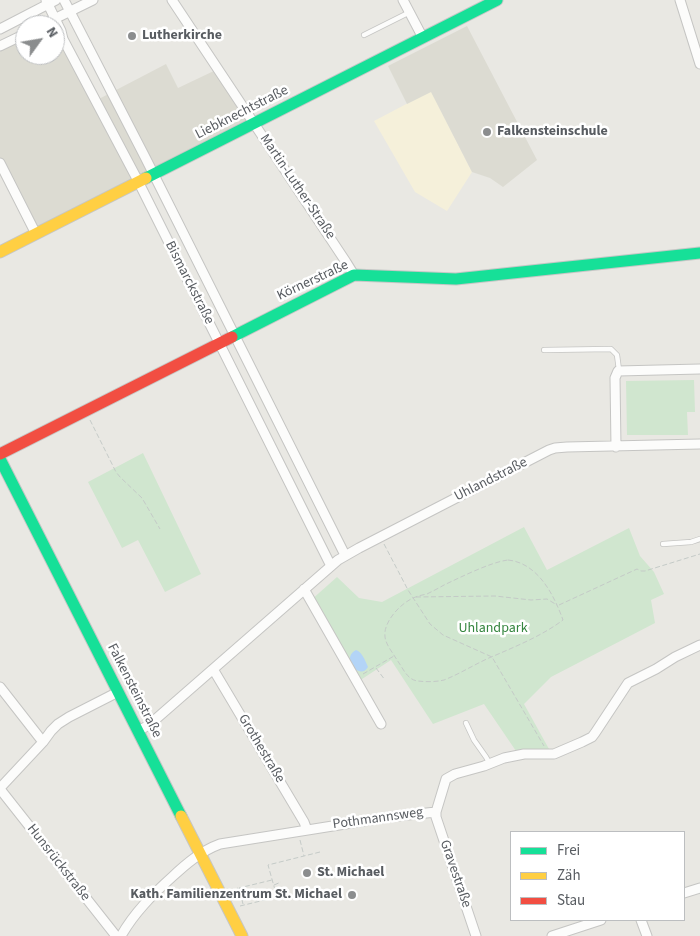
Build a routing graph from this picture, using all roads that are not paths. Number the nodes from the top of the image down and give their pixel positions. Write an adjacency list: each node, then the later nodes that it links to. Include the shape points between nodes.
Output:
1 (64, 0): 8 (street, Bismarckstraße)
2 (94, 0): 8 (street)
3 (172, 0): 19 (street, Martin-Luther-Straße)
4 (404, 0): 9 (street)
5 (497, 0): 14 (street, Liebknechtstraße)
6 (680, 0): 18 (street)
7 (50, 1): 10 (street, Bismarckstraße); 12 (street)
8 (69, 11): 11 (street); 21 (street, Bismarckstraße)
9 (410, 12): 13 (lane); 14 (street)
10 (54, 15)
11 (61, 15)
12 (0, 29)
13 (364, 35)
14 (423, 38): 19 (street, Liebknechtstraße)
15 (15, 39): 17 (street)
16 (65, 43): 22 (street, Bismarckstraße)
17 (0, 46)
18 (700, 64)
19 (254, 124): 21 (street, Liebknechtstraße); 26 (street, Martin-Luther-Straße)
20 (0, 163): 23 (street)
21 (153, 175): 22 (street, Liebknechtstraße); 27 (street, Bismarckstraße)
22 (138, 183): 23 (street, Liebknechtstraße); 28 (street, Bismarckstraße)
23 (36, 234): 24 (street, Liebknechtstraße)
24 (0, 252)
25 (700, 253): 26 (street, Körnerstraße, via 456,278)
26 (354, 275): 27 (street, Körnerstraße)
27 (234, 336): 28 (street, Körnerstraße); 38 (street, Bismarckstraße)
28 (219, 344): 34 (street, Körnerstraße); 39 (street, Bismarckstraße)
29 (544, 350): 31 (lane, via 611,349 617,355)
30 (700, 369): 31 (street)
31 (619, 370): 33 (street, via 615,378)
32 (700, 444): 33 (street, Uhlandstraße)
33 (616, 447): 38 (street, Uhlandstraße, via 549,450)
34 (0, 454)
35 (0, 459): 44 (street, Falkensteinstraße)
36 (700, 538): 37 (lane)
37 (663, 544)
38 (345, 555): 39 (street, Uhlandstraße)
39 (331, 566): 40 (street, Uhlandstraße)
40 (304, 589): 42 (street, Uhlandstraße); 46 (street)
41 (700, 645): 49 (street, Pothmannsweg, via 628,683 592,737 550,755 510,756)
42 (213, 669): 47 (street, Uhlandstraße); 52 (street, Grothestraße)
43 (0, 687): 48 (street)
44 (118, 692): 47 (street, Falkensteinstraße); 48 (street, via 62,721)
45 (466, 723): 49 (lane)
46 (381, 724)
47 (138, 731): 53 (street, Falkensteinstraße)
48 (43, 742): 50 (street)
49 (490, 764): 51 (street, Pothmannsweg, via 448,777)
50 (0, 788): 58 (street, Hunsrückstraße)
51 (436, 812): 52 (street, Pothmannsweg); 61 (street, Gravestraße)
52 (307, 830): 53 (street, Pothmannsweg, via 220,844)
53 (200, 854): 59 (street, Pothmannsweg, via 147,900); 60 (street, Falkensteinstraße)
54 (700, 888): 55 (street)
55 (685, 893)
56 (598, 921): 62 (street)
57 (641, 921): 63 (street)
58 (116, 936)
59 (120, 936)
60 (242, 936)
61 (476, 936)
62 (552, 936)
63 (646, 936)

